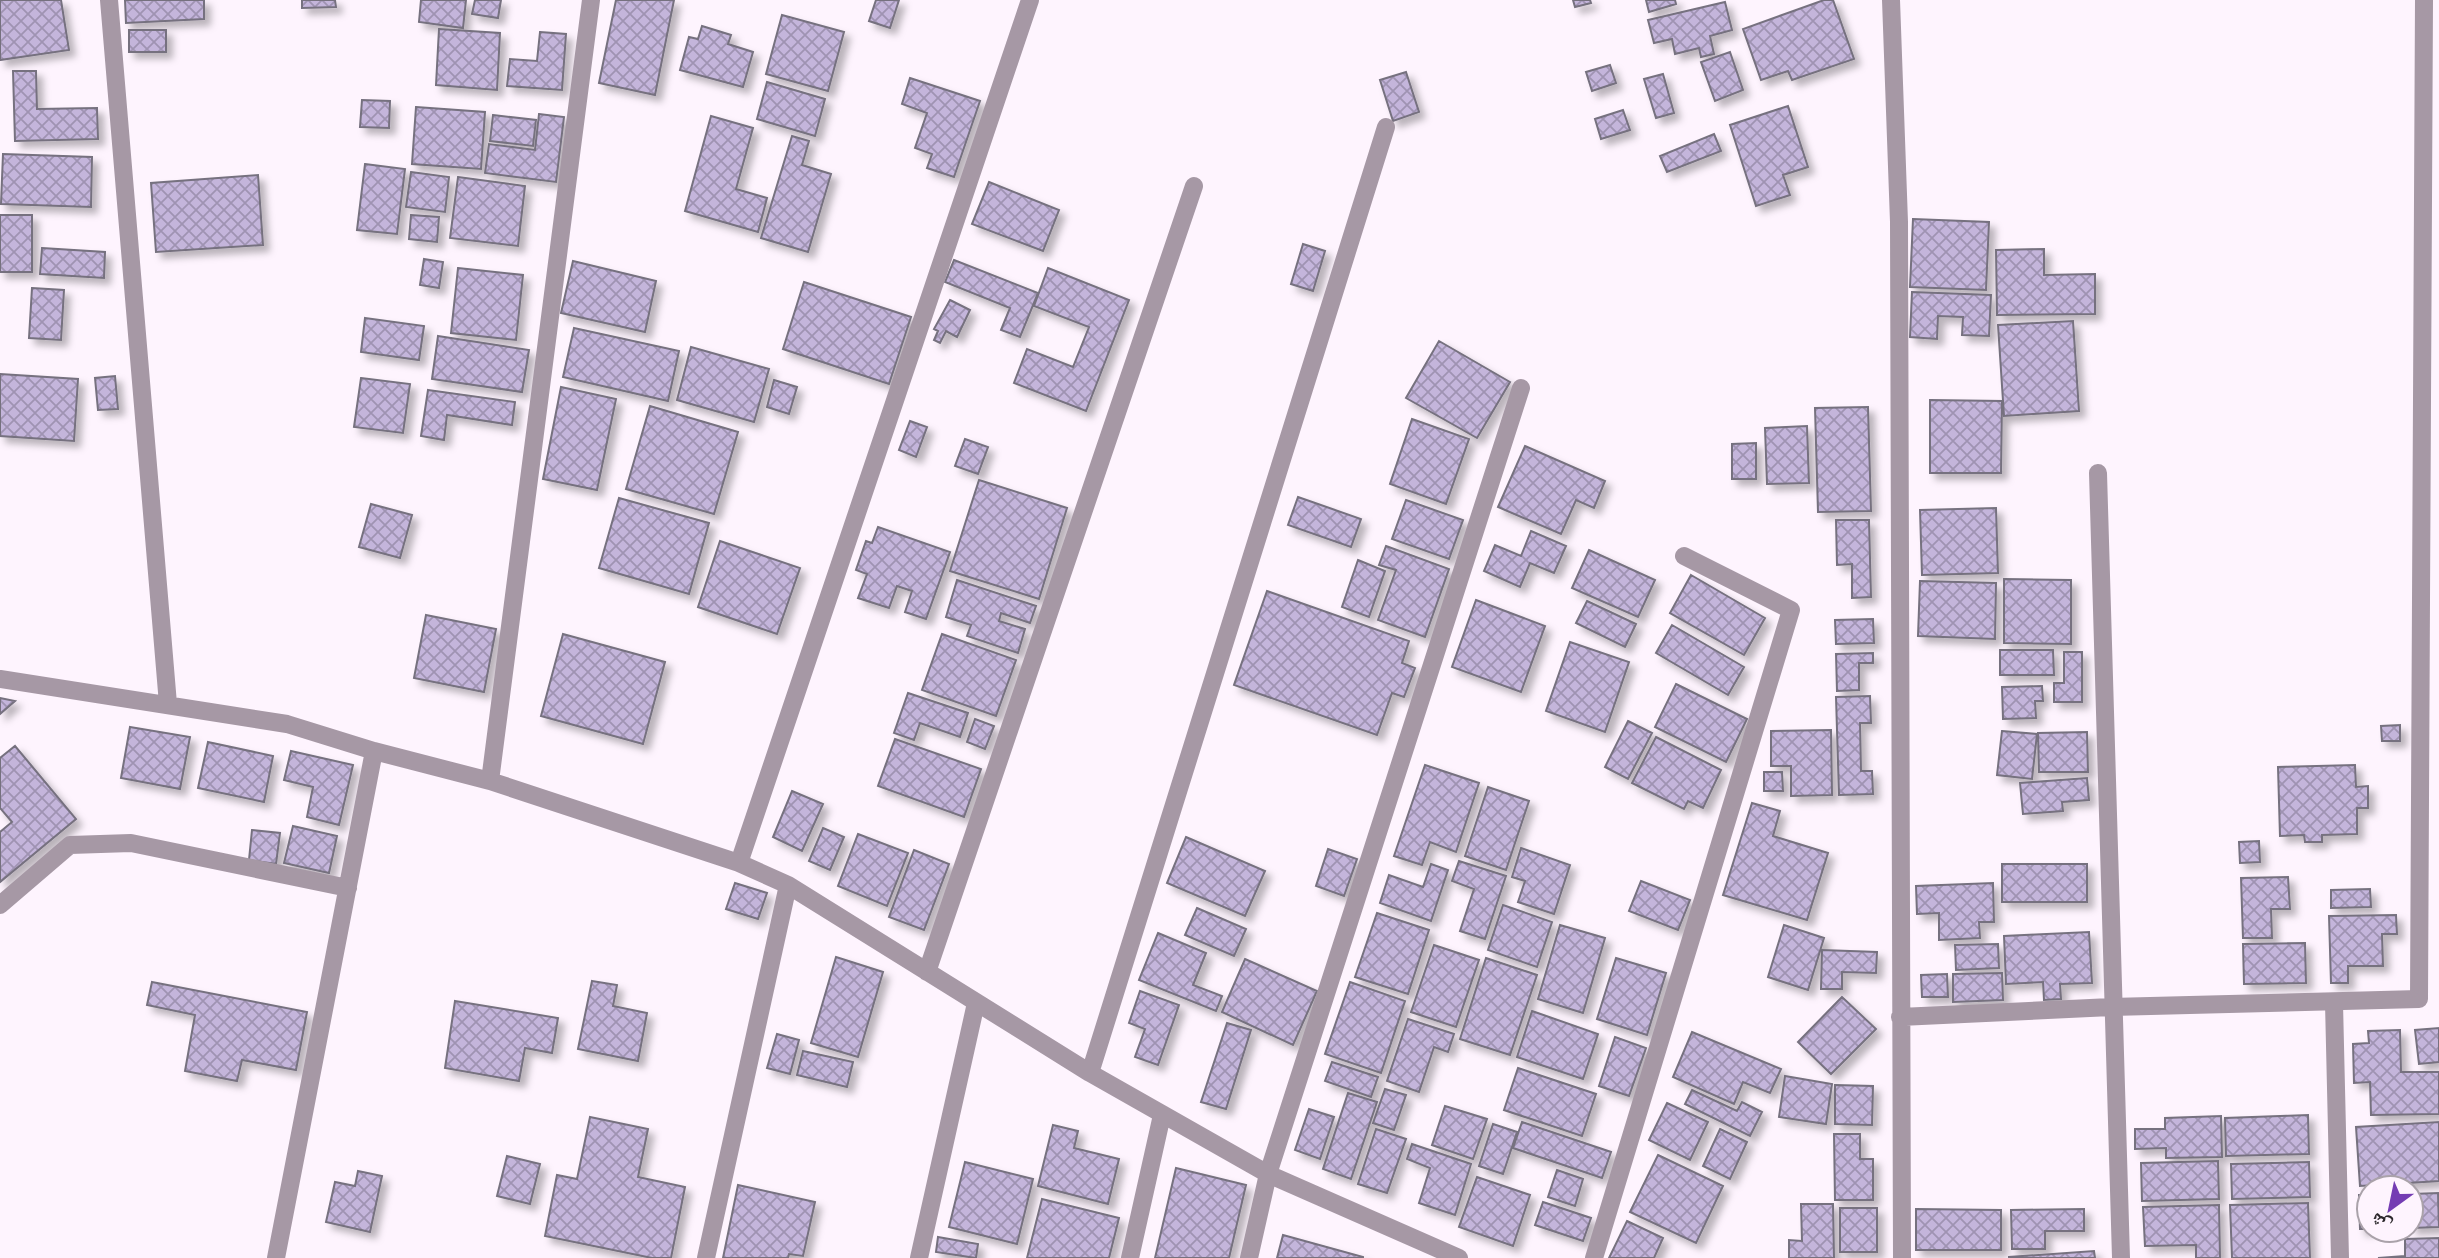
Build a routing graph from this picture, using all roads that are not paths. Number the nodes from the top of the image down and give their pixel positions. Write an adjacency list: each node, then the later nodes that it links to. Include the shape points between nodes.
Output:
1 (109, 0): 12 (street)
2 (592, 0): 14 (street)
3 (1030, 0): 15 (street)
4 (1891, 0): 23 (street, via 1899,222)
5 (2424, 0): 21 (street, via 2419,999)
6 (1386, 127): 24 (street)
7 (1194, 186): 19 (street)
8 (1521, 388): 26 (street)
9 (2098, 472): 22 (street)
10 (1684, 556): 33 (street, via 1791,610)
11 (0, 679): 12 (street)
12 (167, 704): 13 (street, via 287,724)
13 (374, 751): 14 (street); 17 (street)
14 (490, 781): 15 (street)
15 (739, 863): 16 (street)
16 (788, 885): 19 (street); 28 (street)
17 (348, 888): 18 (street, via 131,843 70,845); 27 (street)
18 (0, 905)
19 (927, 972): 20 (street)
20 (976, 1003): 24 (street); 29 (street)
21 (2334, 1003): 22 (street); 36 (street)
22 (2111, 1007): 23 (street); 35 (street)
23 (1900, 1017): 34 (street)
24 (1090, 1073): 25 (street)
25 (1162, 1115): 26 (street); 30 (street)
26 (1268, 1174): 31 (street); 32 (street)
27 (276, 1258)
28 (706, 1258)
29 (919, 1258)
30 (1130, 1258)
31 (1249, 1258)
32 (1459, 1258)
33 (1594, 1258)
34 (1902, 1258)
35 (2121, 1258)
36 (2340, 1258)

